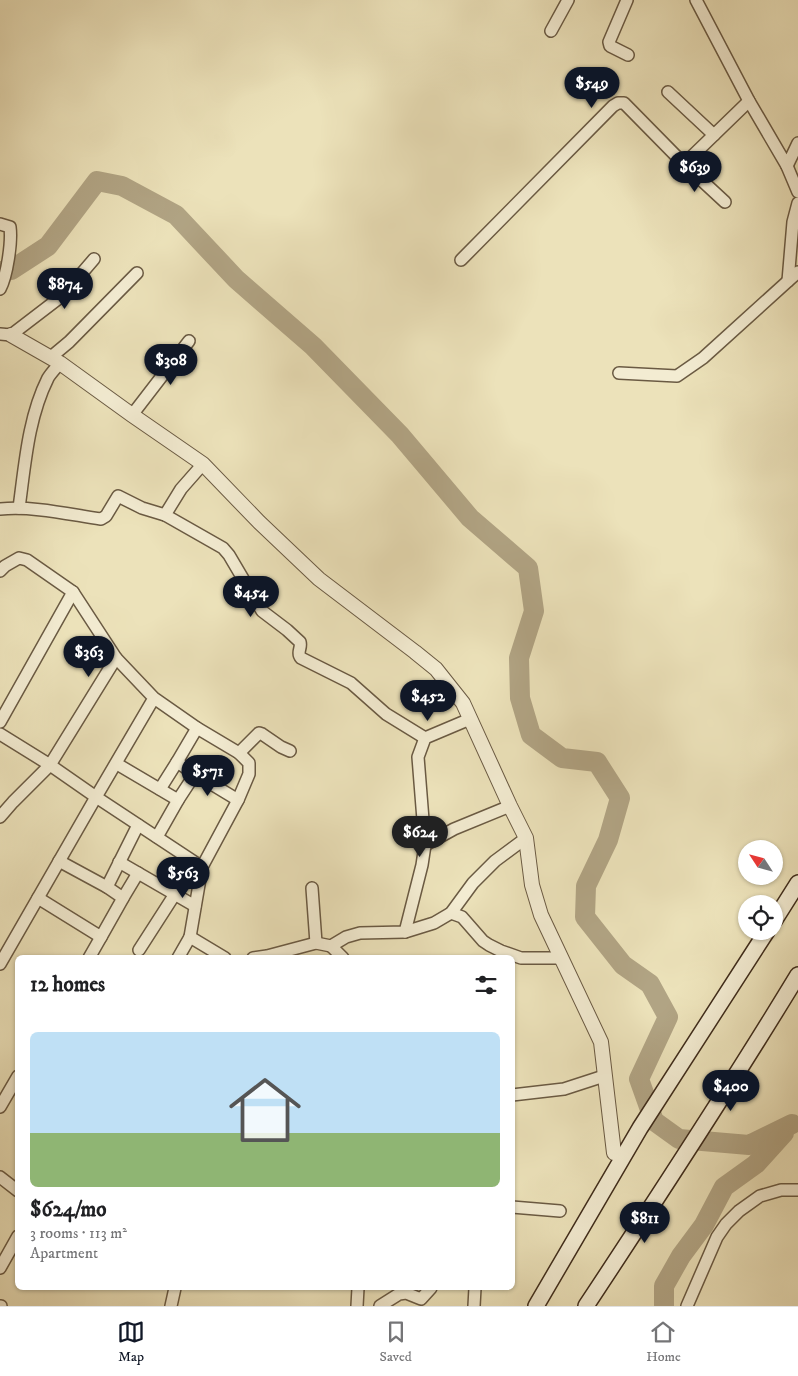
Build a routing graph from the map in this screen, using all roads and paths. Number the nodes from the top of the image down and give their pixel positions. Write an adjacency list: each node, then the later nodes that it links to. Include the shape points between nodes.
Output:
1 (568, 0): 4 (street)
2 (627, 0): 5 (street, via 609,42 610,46)
3 (696, 0): 7 (street)
4 (551, 30)
5 (628, 55)
6 (668, 92): 8 (street)
7 (750, 100): 8 (street); 11 (street)
8 (714, 135): 10 (street)
9 (798, 143): 11 (street)
10 (684, 164): 13 (street); 17 (street, via 624,103 618,103)
11 (788, 166): 12 (street)
12 (798, 192)
13 (725, 202)
14 (798, 203): 20 (street, via 793,222)
15 (0, 224): 21 (street, via 10,227 11,236 6,276)
16 (94, 259): 22 (street, via 58,299)
17 (461, 260)
18 (798, 272): 20 (street)
19 (137, 273): 24 (street, via 69,342)
20 (788, 281): 25 (street, via 703,358 677,376)
21 (0, 289)
22 (3, 335): 24 (street)
23 (189, 341): 26 (street)
24 (56, 360): 26 (street); 28 (street, via 38,403 29,437)
25 (619, 373)
26 (132, 415): 27 (street)
27 (203, 464): 30 (street, via 181,489); 35 (street, via 319,579 436,669 463,703)
28 (19, 508): 29 (street); 30 (street, via 101,519 120,496 142,508)
29 (0, 509)
30 (166, 515): 39 (street, via 223,548 262,611 300,642 298,652 301,658 351,683 386,714)
31 (0, 571): 32 (street, via 19,558 27,560)
32 (73, 592): 33 (street); 36 (street)
33 (116, 658): 34 (street); 44 (street)
34 (154, 698): 37 (street); 43 (street)
35 (470, 719): 39 (street); 50 (street)
36 (0, 722)
37 (197, 728): 41 (street); 42 (street)
38 (0, 734): 44 (street)
39 (425, 738): 55 (street, via 418,757)
40 (290, 751): 41 (street, via 259,734)
41 (239, 753): 49 (street, via 249,763 249,774)
42 (177, 762): 45 (street); 46 (street)
43 (116, 764): 46 (street); 47 (street)
44 (50, 765): 47 (street); 51 (street)
45 (195, 774): 48 (street); 49 (street)
46 (160, 789): 48 (street)
47 (96, 798): 52 (street); 56 (street)
48 (178, 800): 53 (street)
49 (238, 800): 58 (street)
50 (510, 806): 54 (street); 55 (street)
51 (0, 817)
52 (138, 825): 53 (street); 57 (street)
53 (157, 837): 58 (street)
54 (526, 838): 68 (street, via 495,861 473,883); 83 (street, via 532,885 541,915)
55 (425, 845): 69 (street)
56 (59, 861): 61 (street); 64 (street)
57 (119, 862): 59 (street); 61 (street)
58 (202, 867): 66 (street)
59 (138, 873): 63 (street); 65 (street)
60 (798, 883): 67 (main road)
61 (106, 887): 65 (street)
62 (312, 888): 73 (street)
63 (174, 894): 66 (street); 75 (street)
64 (38, 898): 70 (street); 84 (street)
65 (123, 898): 70 (street)
66 (195, 906): 71 (street)
67 (783, 907)
68 (451, 913): 69 (street, via 434,923); 81 (street, via 462,917 489,945)
69 (405, 932): 74 (street, via 360,933)
70 (102, 937): 76 (street)
71 (190, 937): 77 (street); 78 (street)
72 (761, 940): 106 (main road, via 640,1128)
73 (316, 943): 74 (street); 79 (street)
74 (331, 946): 80 (street)
75 (139, 950)
76 (91, 955)
77 (180, 955)
78 (220, 955)
79 (272, 955)
80 (339, 955)
81 (514, 955)
82 (515, 955): 83 (street)
83 (561, 958): 86 (street, via 601,1042)
84 (0, 964)
85 (798, 975): 107 (main road)
86 (604, 1076): 88 (street, via 564,1089); 90 (street)
87 (15, 1081): 89 (street)
88 (515, 1095)
89 (0, 1107)
90 (614, 1153)
91 (0, 1177): 92 (street)
92 (15, 1189)
93 (798, 1190): 108 (street, via 781,1190 760,1196 726,1224)
94 (515, 1207): 95 (street)
95 (560, 1211)
96 (15, 1241): 97 (street)
97 (0, 1268)
98 (175, 1290): 102 (street)
99 (358, 1290): 103 (street)
100 (429, 1290): 104 (street, via 421,1299 406,1293 399,1294)
101 (475, 1290): 105 (street)
102 (171, 1306)
103 (357, 1306)
104 (380, 1306)
105 (474, 1306)
106 (536, 1306)
107 (586, 1306)
108 (687, 1306)

